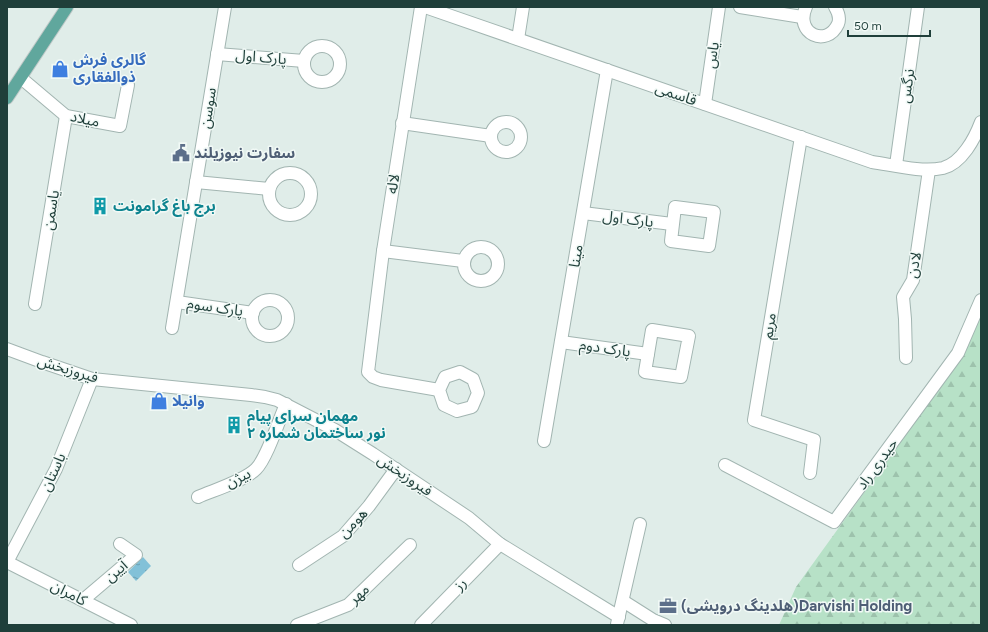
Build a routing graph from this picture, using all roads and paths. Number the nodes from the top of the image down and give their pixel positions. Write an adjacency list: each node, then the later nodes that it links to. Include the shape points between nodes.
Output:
1 (67, 7): 15 (main road)
2 (225, 7): 12 (street, سوسن)
3 (421, 7): 21 (street, لاله)
4 (425, 7): 11 (street, قاسمی)
5 (523, 7): 11 (street)
6 (719, 7): 18 (street, یاس)
7 (740, 7): 10 (street)
8 (835, 7): 10 (street, via 839,22 835,30 828,35 818,36 810,33 804,26)
9 (918, 7): 24 (street, نرگس)
10 (804, 12)
11 (518, 39): 14 (street, قاسمی)
12 (217, 54): 13 (street, پارک اول); 26 (street, سوسن)
13 (304, 61)
14 (607, 70): 18 (street, قاسمی); 28 (street, مینا)
15 (21, 78): 17 (main road); 19 (street, میلاد)
16 (128, 85): 19 (street, میلاد, via 120,126)
17 (7, 98)
18 (705, 104): 23 (street, قاسمی)
19 (66, 116): 34 (street, یاسمن)
20 (981, 122): 25 (street, via 976,137 961,157 945,168)
21 (402, 123): 22 (street); 30 (street, لاله)
22 (491, 136)
23 (801, 137): 24 (street, قاسمی, via 872,162); 47 (street, مریم, via 754,420 814,440)
24 (896, 165): 25 (street, قاسمی)
25 (930, 170): 40 (street, لادن, via 913,280 903,297)
26 (196, 182): 27 (street); 33 (street, سوسن)
27 (269, 189)
28 (583, 213): 29 (street, پارک اول); 37 (street, مینا)
29 (672, 224)
30 (383, 252): 31 (street); 42 (street, لاله, via 368,372 373,377)
31 (463, 261)
32 (981, 300): 45 (street, حیدری راد, via 958,354 834,522)
33 (177, 302): 35 (street, پارک سوم); 36 (street, سوسن)
34 (35, 304)
35 (253, 313)
36 (172, 328)
37 (561, 342): 39 (street, پارک دوم); 44 (street, مینا)
38 (7, 349): 41 (street, فیروزبخش)
39 (648, 354): 39 (street, via 652,330 689,336 681,377 645,372)
40 (906, 358)
41 (92, 379): 43 (street, فیروزبخش, via 251,395); 53 (street, باستان, via 56,469)
42 (439, 390)
43 (286, 404): 46 (street, فیروزبخش, via 335,430); 48 (street, بیژن, via 264,459 257,468 248,475)
44 (544, 441)
45 (725, 465)
46 (396, 469): 51 (street, فیروزبخش, via 468,518); 54 (street, هومن, via 343,536)
47 (810, 473)
48 (198, 497)
49 (640, 524): 56 (street)
50 (120, 544): 55 (street, آیین, via 136,555)
51 (500, 544): 57 (street, فیروزبخش); 60 (street, رز)
52 (410, 545): 59 (street, مهر, via 348,605)
53 (7, 562): 55 (street, کامران)
54 (299, 565)
55 (83, 600): 58 (street, کامران)
56 (623, 601): 57 (street); 61 (street)
57 (618, 621)
58 (131, 625)
59 (297, 625)
60 (421, 625)
61 (665, 625)

